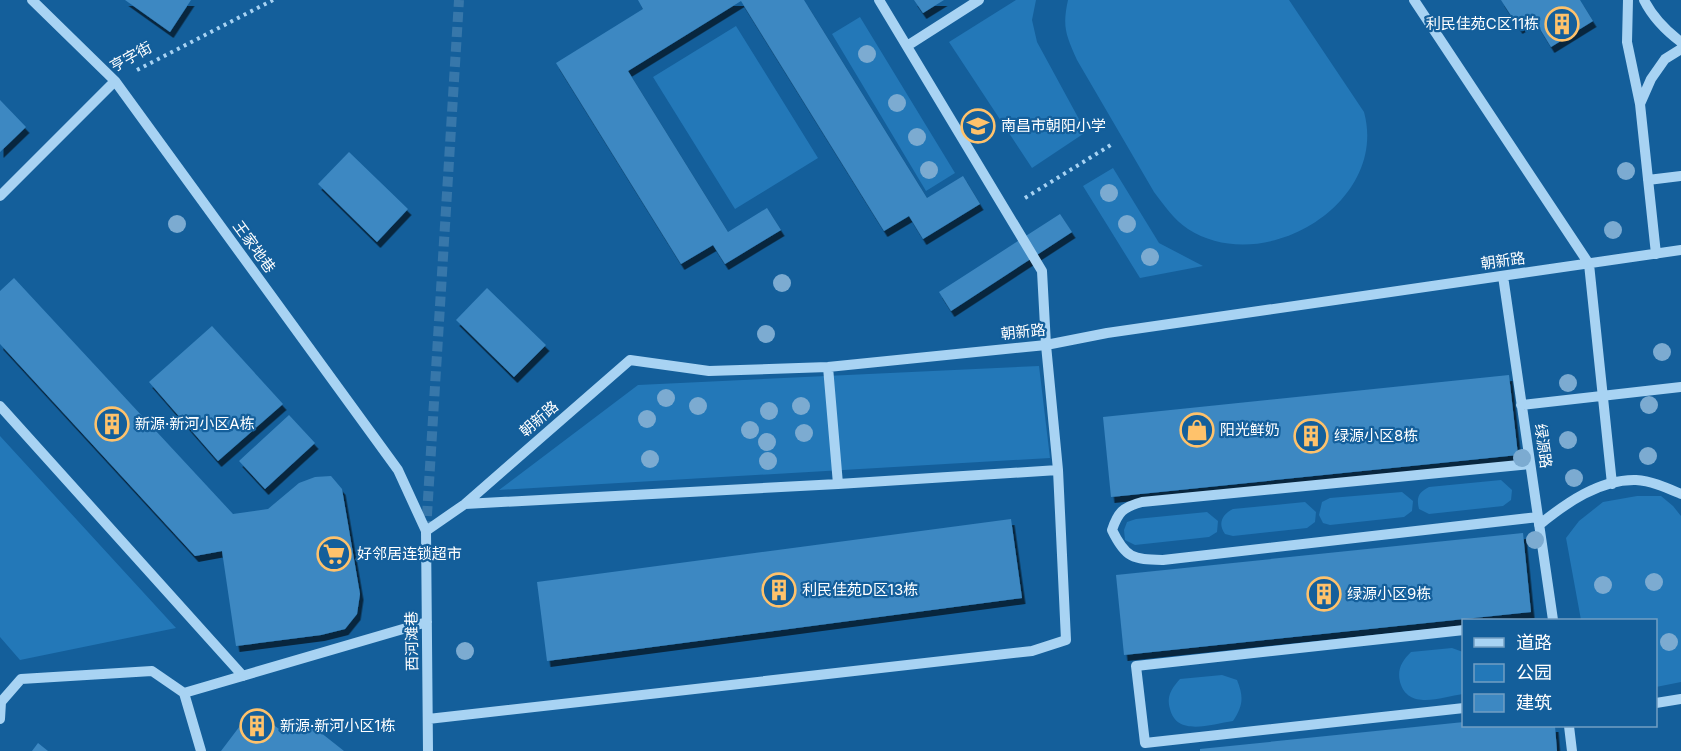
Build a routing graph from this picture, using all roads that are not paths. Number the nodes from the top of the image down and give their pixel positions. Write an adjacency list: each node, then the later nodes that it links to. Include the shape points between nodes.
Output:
1 (32, 0): 10 (street, 王家地巷)
2 (879, 0): 8 (street)
3 (979, 0): 8 (street)
4 (1414, 0): 17 (street)
5 (1628, 0): 11 (street, via 1628,42)
6 (1644, 0): 7 (street, via 1664,29)
7 (1681, 42)
8 (907, 46): 19 (street, via 1042,271)
9 (1681, 49): 11 (street, via 1665,60 1651,79)
10 (115, 81): 14 (street, 亨字街); 32 (street, 王家地巷, via 398,470)
11 (1640, 105): 13 (street)
12 (1681, 176): 13 (street)
13 (1648, 180): 16 (street)
14 (0, 196)
15 (1681, 250): 16 (street, 朝新路)
16 (1656, 254): 17 (street, 朝新路)
17 (1589, 264): 18 (street, 朝新路); 22 (street)
18 (1503, 276): 19 (street, 朝新路); 23 (street, 绿源路)
19 (1046, 345): 20 (street, 朝新路); 26 (street)
20 (828, 367): 27 (street); 30 (street, 朝新路, via 709,370 630,360)
21 (1681, 387): 22 (street)
22 (1603, 396): 23 (street); 28 (street)
23 (1521, 405): 25 (street, 绿源路)
24 (0, 406): 36 (street)
25 (1530, 464): 31 (street, 绿源路); 31 (street, via 1142,502 1118,514 1112,530 1128,554 1139,560 1163,560)
26 (1058, 470): 27 (street); 42 (street, via 1066,640 1032,651)
27 (837, 484): 30 (street)
28 (1612, 484): 29 (street, via 1635,480); 31 (street, via 1589,491)
29 (1681, 494)
30 (465, 504): 32 (street, 朝新路)
31 (1539, 521): 33 (street, 绿源路)
32 (426, 531): 34 (street, 西河滩巷)
33 (1553, 619)
34 (427, 622): 36 (street); 42 (street, 西河滩巷)
35 (1462, 630): 40 (street, via 1136,666 1145,743)
36 (243, 676): 37 (street)
37 (184, 693): 41 (street, via 152,671 21,679 1,702); 44 (street)
38 (1681, 699): 39 (street)
39 (1657, 703)
40 (1462, 708)
41 (0, 719)
42 (428, 719): 45 (street, 西河滩巷)
43 (1569, 727): 46 (street)
44 (201, 751)
45 (428, 751)
46 (1572, 751)

